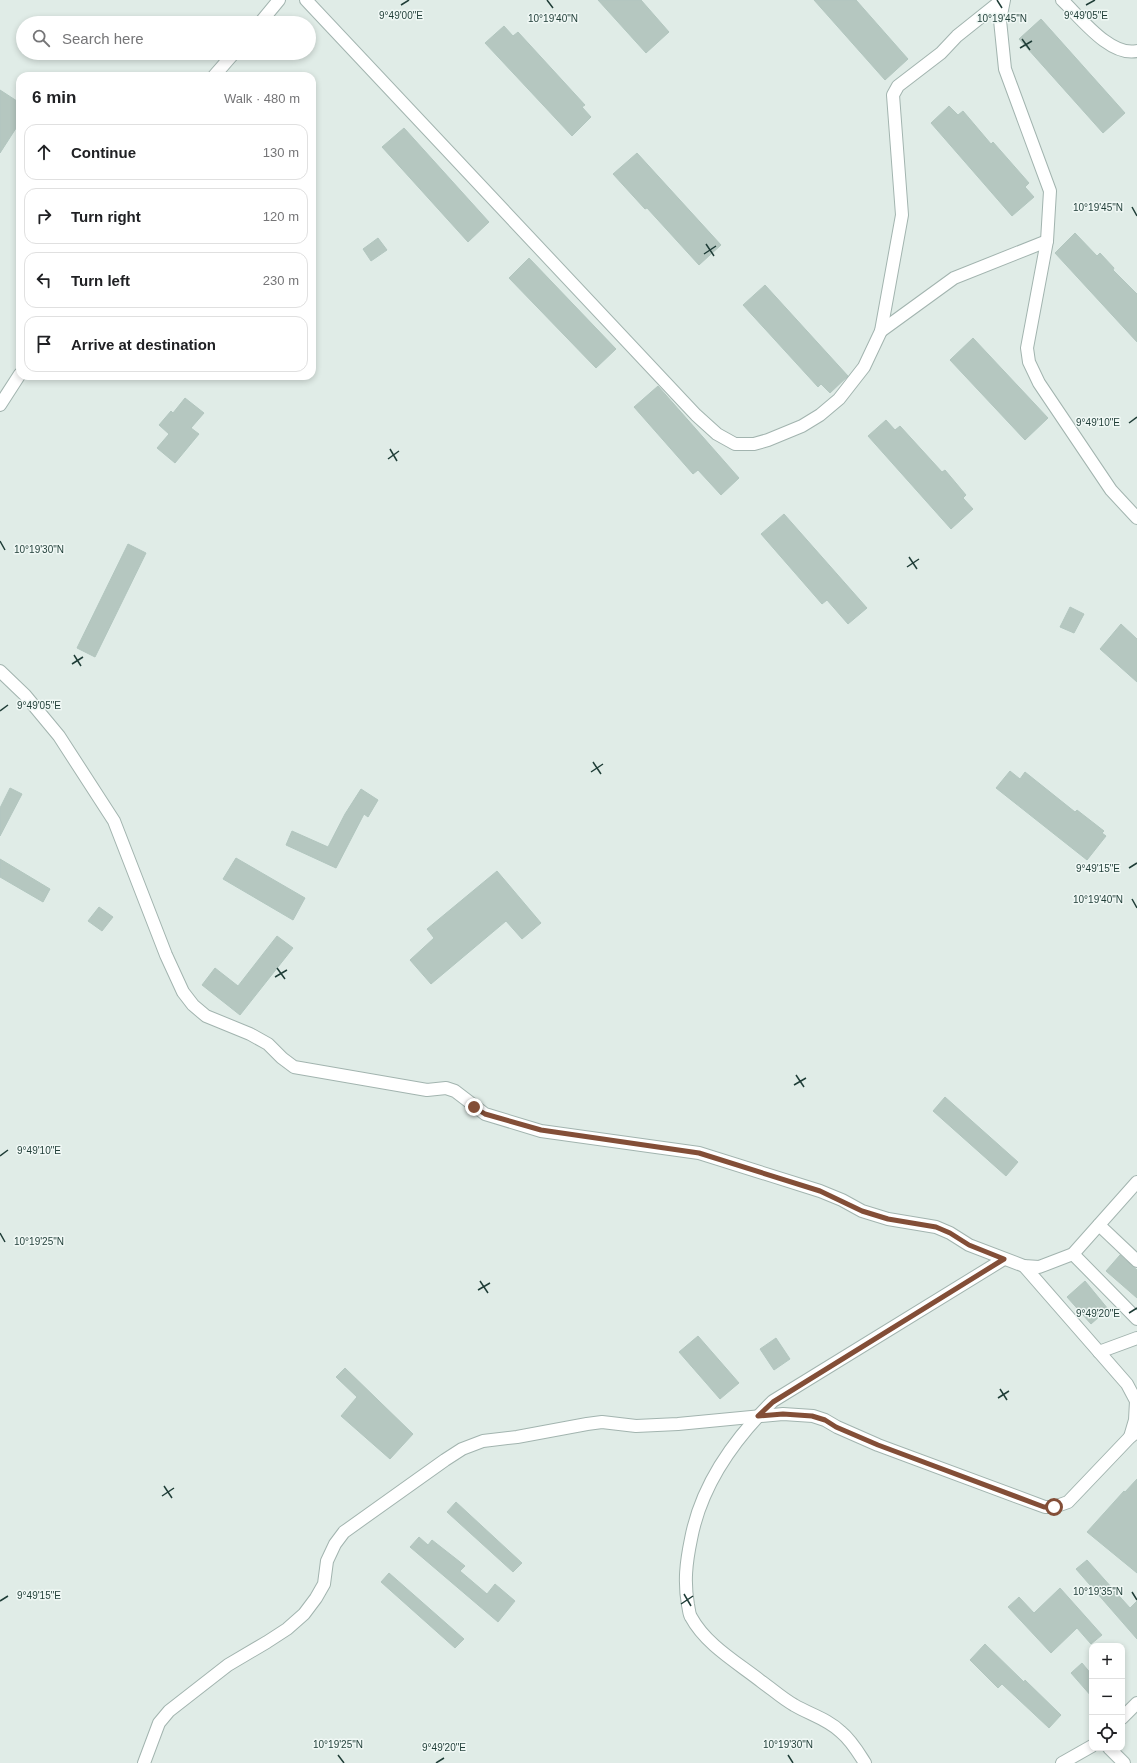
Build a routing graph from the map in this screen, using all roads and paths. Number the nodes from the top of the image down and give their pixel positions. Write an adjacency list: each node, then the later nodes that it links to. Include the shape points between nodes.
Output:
1 (280, 0): 5 (street)
2 (306, 0): 10 (street, via 685,404 717,434 735,444 754,444 802,426 820,415 853,383)
3 (1003, 0): 9 (street, via 1000,20 1005,69 1050,191); 10 (street, via 898,86 893,95 902,215)
4 (1062, 0): 6 (street, via 1105,42 1121,51)
5 (266, 16)
6 (1137, 51)
7 (228, 60): 8 (street)
8 (217, 72)
9 (1047, 241): 10 (street, via 954,278); 13 (street, via 1027,348 1029,362 1039,383 1111,490)
10 (882, 331)
11 (16, 380): 12 (street)
12 (0, 405)
13 (1137, 518)
14 (0, 671): 18 (street, via 25,695 59,736 114,821 182,992 206,1016 256,1037 294,1067 427,1090 446,1088 455,1091 485,1114 541,1130 699,1153 820,1191 862,1211 888,1219 936,1227 969,1245)
15 (1137, 1182): 16 (street)
16 (1099, 1225): 17 (street); 19 (street)
17 (1073, 1254): 20 (street, via 1039,1267); 21 (street)
18 (1004, 1259): 20 (street); 24 (street, via 773,1402)
19 (1137, 1261)
20 (1024, 1266): 23 (street)
21 (1137, 1320)
22 (1137, 1338): 23 (street)
23 (1099, 1352): 25 (street, via 1127,1384 1136,1401)
24 (758, 1416): 25 (street, via 783,1414 812,1416 825,1420 878,1445 1044,1507 1054,1507 1068,1502); 30 (street, via 636,1426 602,1422 483,1442 462,1450 344,1532 327,1561 324,1584 304,1614 287,1629 228,1665 169,1711 159,1723); 31 (street, via 734,1445 710,1483 699,1507 685,1566 690,1616 726,1655 793,1705 841,1732)
25 (1133, 1435)
26 (1137, 1703): 27 (street)
27 (1125, 1715)
28 (1089, 1748): 32 (street)
29 (1112, 1751): 33 (street)
30 (144, 1763)
31 (865, 1763)
32 (1062, 1763)
33 (1124, 1763)

